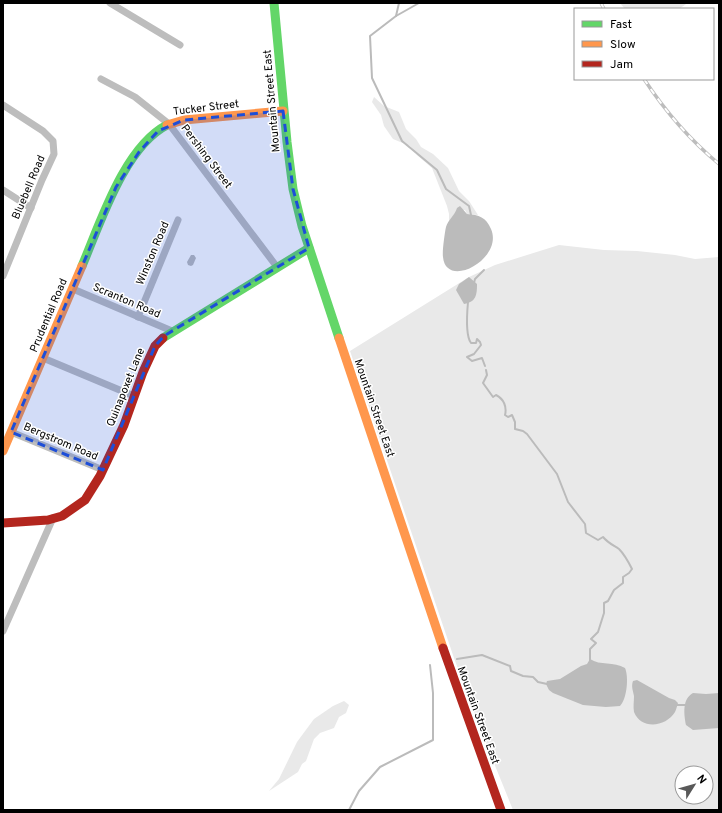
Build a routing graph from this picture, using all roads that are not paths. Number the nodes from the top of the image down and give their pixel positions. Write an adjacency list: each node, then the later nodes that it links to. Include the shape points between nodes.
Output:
1 (110, 3): 3 (street)
2 (274, 3): 6 (street, Mountain Street East)
3 (180, 45)
4 (101, 79): 7 (street, Pershing Street, via 136,97)
5 (3, 105): 10 (street, Bluebell Road, via 43,131 53,141 54,154)
6 (283, 111): 7 (street, Tucker Street, via 184,120); 12 (street, Mountain Street East, via 293,189)
7 (170, 124): 8 (street, Tucker Street, via 148,141); 13 (street, Pershing Street)
8 (116, 188): 15 (street, Prudential Road)
9 (3, 190): 10 (street)
10 (31, 208): 14 (street, Bluebell Road)
11 (178, 220): 16 (street, Winston Road)
12 (309, 248): 13 (street, Quinapoxet Lane); 26 (street, Mountain Street East, via 411,558)
13 (277, 268): 17 (street, Quinapoxet Lane)
14 (3, 276)
15 (73, 289): 16 (street, Scranton Road); 18 (street, Prudential Road)
16 (138, 317): 17 (street, Scranton Road)
17 (172, 331): 19 (street, Quinapoxet Lane, via 154,346)
18 (43, 358): 19 (street); 20 (street, Prudential Road)
19 (134, 396): 22 (street, Quinapoxet Lane)
20 (11, 432): 21 (street, Prudential Road); 22 (street, Bergstrom Road)
21 (3, 451)
22 (103, 470): 23 (street, Quinapoxet Lane, via 85,500 62,516)
23 (53, 518): 24 (street, Quinapoxet Lane); 25 (street)
24 (3, 523)
25 (3, 631)
26 (501, 810)

